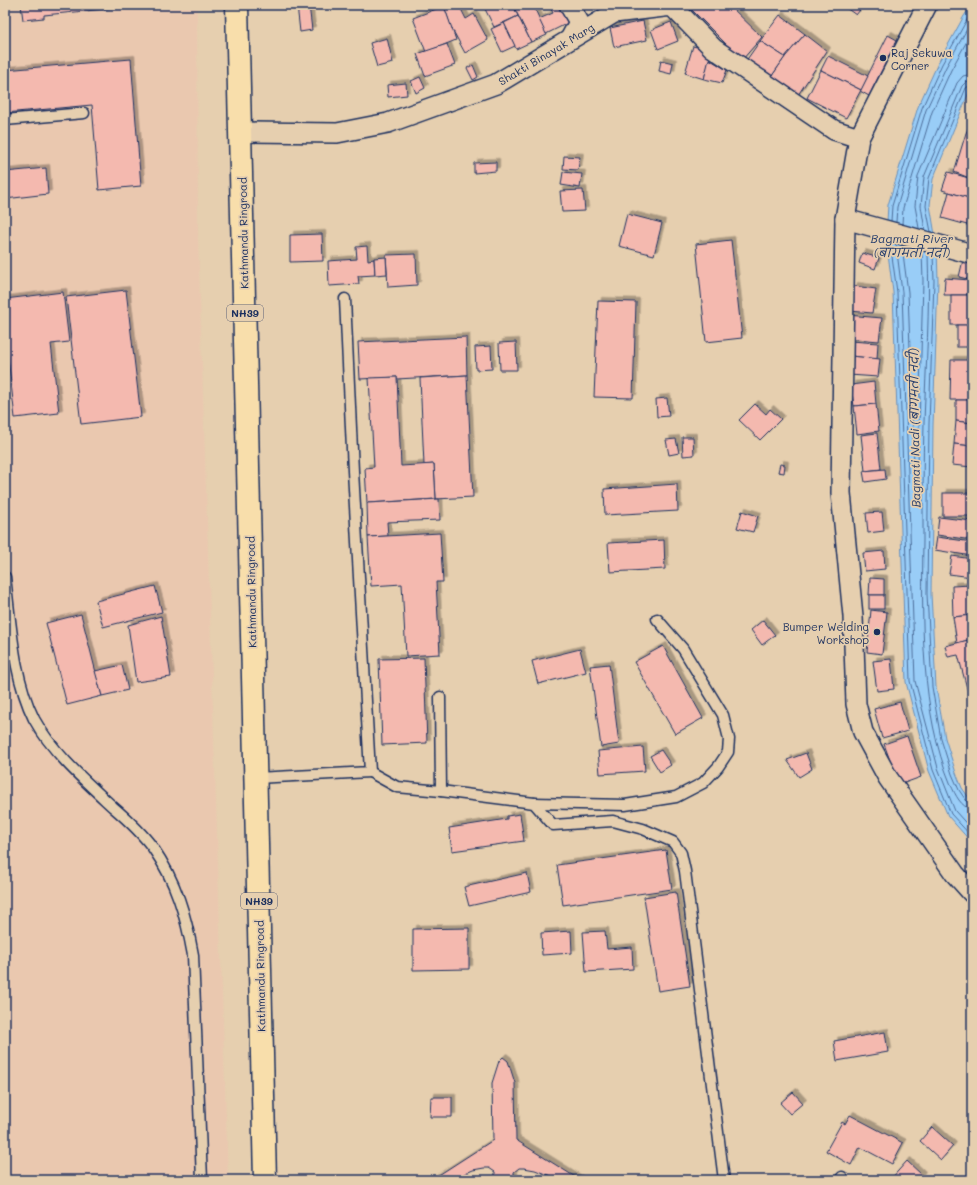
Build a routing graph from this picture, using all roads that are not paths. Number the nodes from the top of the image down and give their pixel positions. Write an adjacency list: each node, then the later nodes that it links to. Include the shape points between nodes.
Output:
1 (237, 5): 8 (highway, Kathmandu Ringroad / NH39)
2 (569, 5): 5 (street, via 579,22)
3 (672, 5): 5 (street, Shakti Binayak Marg, via 614,13); 9 (street, Shakti Binayak Marg, via 713,48 834,130)
4 (927, 5): 9 (street)
5 (570, 39): 8 (street, Shakti Binayak Marg, via 496,84 388,123 337,133)
6 (84, 113): 7 (lane)
7 (5, 120)
8 (241, 132): 17 (highway, Kathmandu Ringroad / NH39)
9 (860, 138): 10 (street)
10 (845, 218): 11 (street); 20 (street, via 841,493 853,616 856,704 863,732 888,778 955,874)
11 (972, 254)
12 (345, 299): 16 (lane)
13 (5, 577): 21 (lane, via 21,686 34,719 52,745 82,778 152,847 169,874 180,900 188,925 193,955)
14 (657, 619): 19 (lane, via 683,649 723,715 729,739 728,752 718,767 703,783 676,797 625,805)
15 (440, 697): 18 (lane)
16 (370, 772): 17 (lane); 18 (lane, via 397,787)
17 (256, 778): 22 (highway, Kathmandu Ringroad / NH39)
18 (441, 791): 19 (lane)
19 (534, 803): 23 (lane, via 553,825 613,821 643,829 673,842 681,853)
20 (972, 893)
21 (202, 1180)
22 (265, 1180)
23 (724, 1180)

